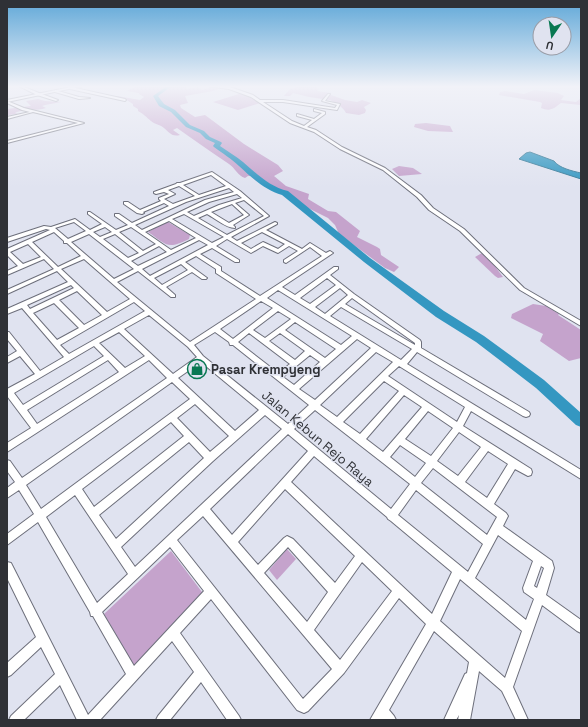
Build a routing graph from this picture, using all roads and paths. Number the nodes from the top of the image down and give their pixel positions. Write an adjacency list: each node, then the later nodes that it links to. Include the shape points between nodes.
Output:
1 (69, 120): 5 (street, via 82,123)
2 (288, 120): 4 (street)
3 (315, 120): 4 (street)
4 (305, 127): 91 (street, via 393,174 431,209 462,230 522,289)
5 (7, 142)
6 (178, 184): 7 (street, via 212,173); 8 (street); 12 (street)
7 (230, 186): 9 (street); 12 (street)
8 (164, 190): 10 (street); 11 (street)
9 (238, 192): 13 (street); 19 (street)
10 (156, 193)
11 (173, 194): 14 (street); 15 (street, via 161,199)
12 (198, 195): 14 (street)
13 (244, 198): 16 (street); 33 (street, via 267,216)
14 (184, 200): 18 (street); 19 (street)
15 (164, 201): 18 (street); 20 (street)
16 (232, 202): 22 (street); 31 (street, via 247,215)
17 (126, 203): 20 (street)
18 (172, 206): 25 (street)
19 (195, 206): 21 (street)
20 (139, 212): 25 (street)
21 (184, 212): 26 (street); 27 (street)
22 (207, 212): 26 (street); 31 (street)
23 (90, 213): 30 (street)
24 (117, 215): 28 (street)
25 (147, 217): 28 (street)
26 (194, 218): 38 (street)
27 (168, 219): 37 (street); 39 (street)
28 (130, 224): 36 (street); 37 (street)
29 (275, 224): 34 (street)
30 (105, 225): 35 (street); 36 (street)
31 (229, 225): 33 (street)
32 (53, 229): 35 (street, via 74,220); 41 (street, via 46,228); 42 (street); 43 (street, Jalan Kebun Rejo Raya)
33 (239, 230): 38 (street)
34 (263, 230): 44 (street); 46 (street)
35 (90, 231): 40 (street); 43 (street)
36 (114, 232): 40 (street); 51 (street)
37 (141, 232): 45 (street)
38 (226, 237): 44 (street); 47 (street)
39 (199, 238): 47 (street); 50 (street)
40 (100, 239): 55 (street)
41 (7, 240)
42 (28, 241): 49 (street); 53 (street)
43 (66, 242): 54 (street, Jalan Kebun Rejo Raya)
44 (237, 243): 46 (street, via 251,251 262,244 278,251)
45 (160, 244): 50 (street); 51 (street)
46 (289, 244): 48 (street)
47 (212, 245): 52 (street); 56 (street)
48 (302, 251): 57 (street); 73 (street, via 310,245 328,255)
49 (7, 252): 59 (street)
50 (171, 252): 62 (street)
51 (143, 253): 55 (street)
52 (196, 254): 58 (street); 77 (street, via 219,268 218,272)
53 (45, 257): 59 (street); 60 (street)
54 (84, 257): 60 (street); 68 (street, Jalan Kebun Rejo Raya)
55 (127, 261): 62 (street)
56 (237, 261)
57 (286, 261)
58 (181, 262): 63 (street); 66 (street)
59 (22, 267): 64 (street)
60 (58, 268): 69 (street); 74 (street)
61 (336, 268): 65 (street)
62 (138, 269): 66 (street); 68 (street)
63 (192, 270): 67 (street); 71 (street)
64 (7, 273)
65 (327, 275): 70 (street); 78 (street)
66 (150, 278): 71 (street)
67 (204, 278)
68 (114, 281): 79 (street, Jalan Kebun Rejo Raya)
69 (72, 282): 72 (street); 82 (street)
70 (340, 286): 75 (street); 83 (street)
71 (162, 287): 76 (street)
72 (78, 288): 80 (street); 88 (street)
73 (279, 288): 77 (street); 78 (street)
74 (7, 292)
75 (352, 295): 81 (street); 106 (street, via 417,340 419,345)
76 (173, 296)
77 (262, 298): 84 (street); 94 (street)
78 (296, 298): 83 (street)
79 (134, 299): 87 (street, Jalan Kebun Rejo Raya); 88 (street)
80 (54, 300): 86 (street); 92 (street)
81 (341, 304): 89 (street); 106 (street)
82 (23, 305): 85 (street); 86 (street)
83 (311, 307): 89 (street)
84 (277, 308): 90 (street); 95 (street)
85 (7, 312)
86 (30, 312): 102 (street)
87 (149, 312): 93 (street); 103 (street, Jalan Kebun Rejo Raya)
88 (106, 315): 92 (street)
89 (325, 317): 97 (street)
90 (295, 319): 96 (street); 104 (street)
91 (581, 324)
92 (82, 328): 102 (street)
93 (120, 328): 100 (street); 109 (street)
94 (216, 329): 101 (street); 103 (street)
95 (249, 330): 99 (street); 101 (street)
96 (280, 330): 99 (street); 107 (street)
97 (356, 336): 104 (street); 105 (street)
98 (8, 337): 108 (street)
99 (264, 342): 115 (street)
100 (95, 343): 110 (street); 111 (street)
101 (232, 343): 120 (street)
102 (56, 344): 111 (street)
103 (190, 345): 112 (street, Jalan Kebun Rejo Raya)
104 (340, 348): 114 (street)
105 (375, 349): 116 (street); 126 (street)
106 (416, 350): 116 (street); 131 (street)
107 (310, 351): 114 (street); 115 (street)
108 (21, 352): 113 (street); 118 (street)
109 (150, 356): 117 (street); 121 (street)
110 (108, 357): 117 (street); 129 (street)
111 (68, 358): 118 (street)
112 (201, 358): 121 (street); 130 (street, Jalan Kebun Rejo Raya)
113 (7, 360)
114 (325, 362): 122 (street)
115 (294, 363): 120 (street)
116 (400, 363): 119 (street); 128 (street)
117 (124, 372): 135 (street)
118 (39, 374): 124 (street)
119 (384, 376): 123 (street); 133 (street)
120 (278, 377): 122 (street)
121 (172, 378): 125 (street); 154 (street)
122 (294, 389): 126 (street)
123 (404, 390): 127 (street); 140 (street)
124 (8, 393): 129 (street)
125 (196, 399): 132 (street); 138 (street)
126 (315, 406): 133 (street); 136 (street)
127 (427, 406): 134 (street); 139 (street)
128 (469, 407): 134 (street); 150 (street)
129 (22, 410): 135 (street)
130 (265, 410): 136 (street, Jalan Kebun Rejo Raya); 138 (street)
131 (526, 414)
132 (171, 417): 137 (street); 155 (street)
133 (337, 422): 140 (street)
134 (458, 427): 141 (street); 146 (street)
135 (36, 429): 142 (street)
136 (288, 429): 143 (street, Jalan Kebun Rejo Raya); 158 (street)
137 (190, 436): 144 (street); 159 (street)
138 (235, 436): 144 (street)
139 (399, 439): 145 (street); 146 (street)
140 (360, 440): 145 (street)
141 (487, 446): 147 (street); 151 (street)
142 (7, 448)
143 (314, 450): 152 (street); 161 (street, Jalan Kebun Rejo Raya)
144 (210, 458): 167 (street)
145 (384, 458): 153 (street)
146 (432, 462): 151 (street); 153 (street)
147 (514, 463): 149 (street); 157 (street)
148 (7, 464): 154 (street)
149 (528, 472)
150 (581, 475)
151 (459, 482): 157 (street)
152 (286, 483): 165 (street); 168 (street)
153 (415, 483): 161 (street); 166 (street)
154 (21, 484): 156 (street); 160 (street)
155 (76, 488): 159 (street); 160 (street)
156 (7, 493)
157 (489, 504): 162 (street, via 503,516)
158 (204, 510): 164 (street); 165 (street)
159 (94, 513): 167 (street)
160 (38, 516): 163 (street); 179 (street)
161 (391, 516): 171 (street, Jalan Kebun Rejo Raya)
162 (497, 528): 166 (street); 169 (street)
163 (7, 540)
164 (171, 540): 173 (street); 176 (street)
165 (232, 542): 172 (street)
166 (489, 543): 174 (street)
167 (115, 546): 173 (street)
168 (361, 555): 175 (street); 177 (street)
169 (539, 559): 178 (street, via 549,568); 178 (street, via 528,586)
170 (7, 567): 185 (street)
171 (458, 571): 174 (street, Jalan Kebun Rejo Raya); 180 (street)
172 (258, 572): 177 (street, via 287,541); 182 (street)
173 (134, 574): 179 (street)
174 (469, 580): 183 (street, Jalan Kebun Rejo Raya)
175 (399, 590): 180 (street); 187 (street)
176 (211, 591): 184 (street); 187 (street, via 301,706 306,706)
177 (335, 591): 182 (street)
178 (540, 596): 181 (street); 183 (street)
179 (95, 612): 190 (street)
180 (433, 623): 186 (street); 193 (street)
181 (581, 627)
182 (308, 629): 187 (street)
183 (528, 629): 192 (street)
184 (172, 633): 189 (street); 190 (street)
185 (43, 638): 188 (street); 191 (street)
186 (474, 665): 192 (street); 199 (street); 200 (street)
187 (340, 669)
188 (7, 671)
189 (201, 672): 197 (street); 198 (street)
190 (132, 675): 196 (street)
191 (61, 676): 194 (street); 195 (street)
192 (506, 686): 201 (street)
193 (382, 717)
194 (15, 720)
195 (84, 720)
196 (92, 720)
197 (162, 720)
198 (235, 720)
199 (450, 720)
200 (464, 720)
201 (522, 720)

